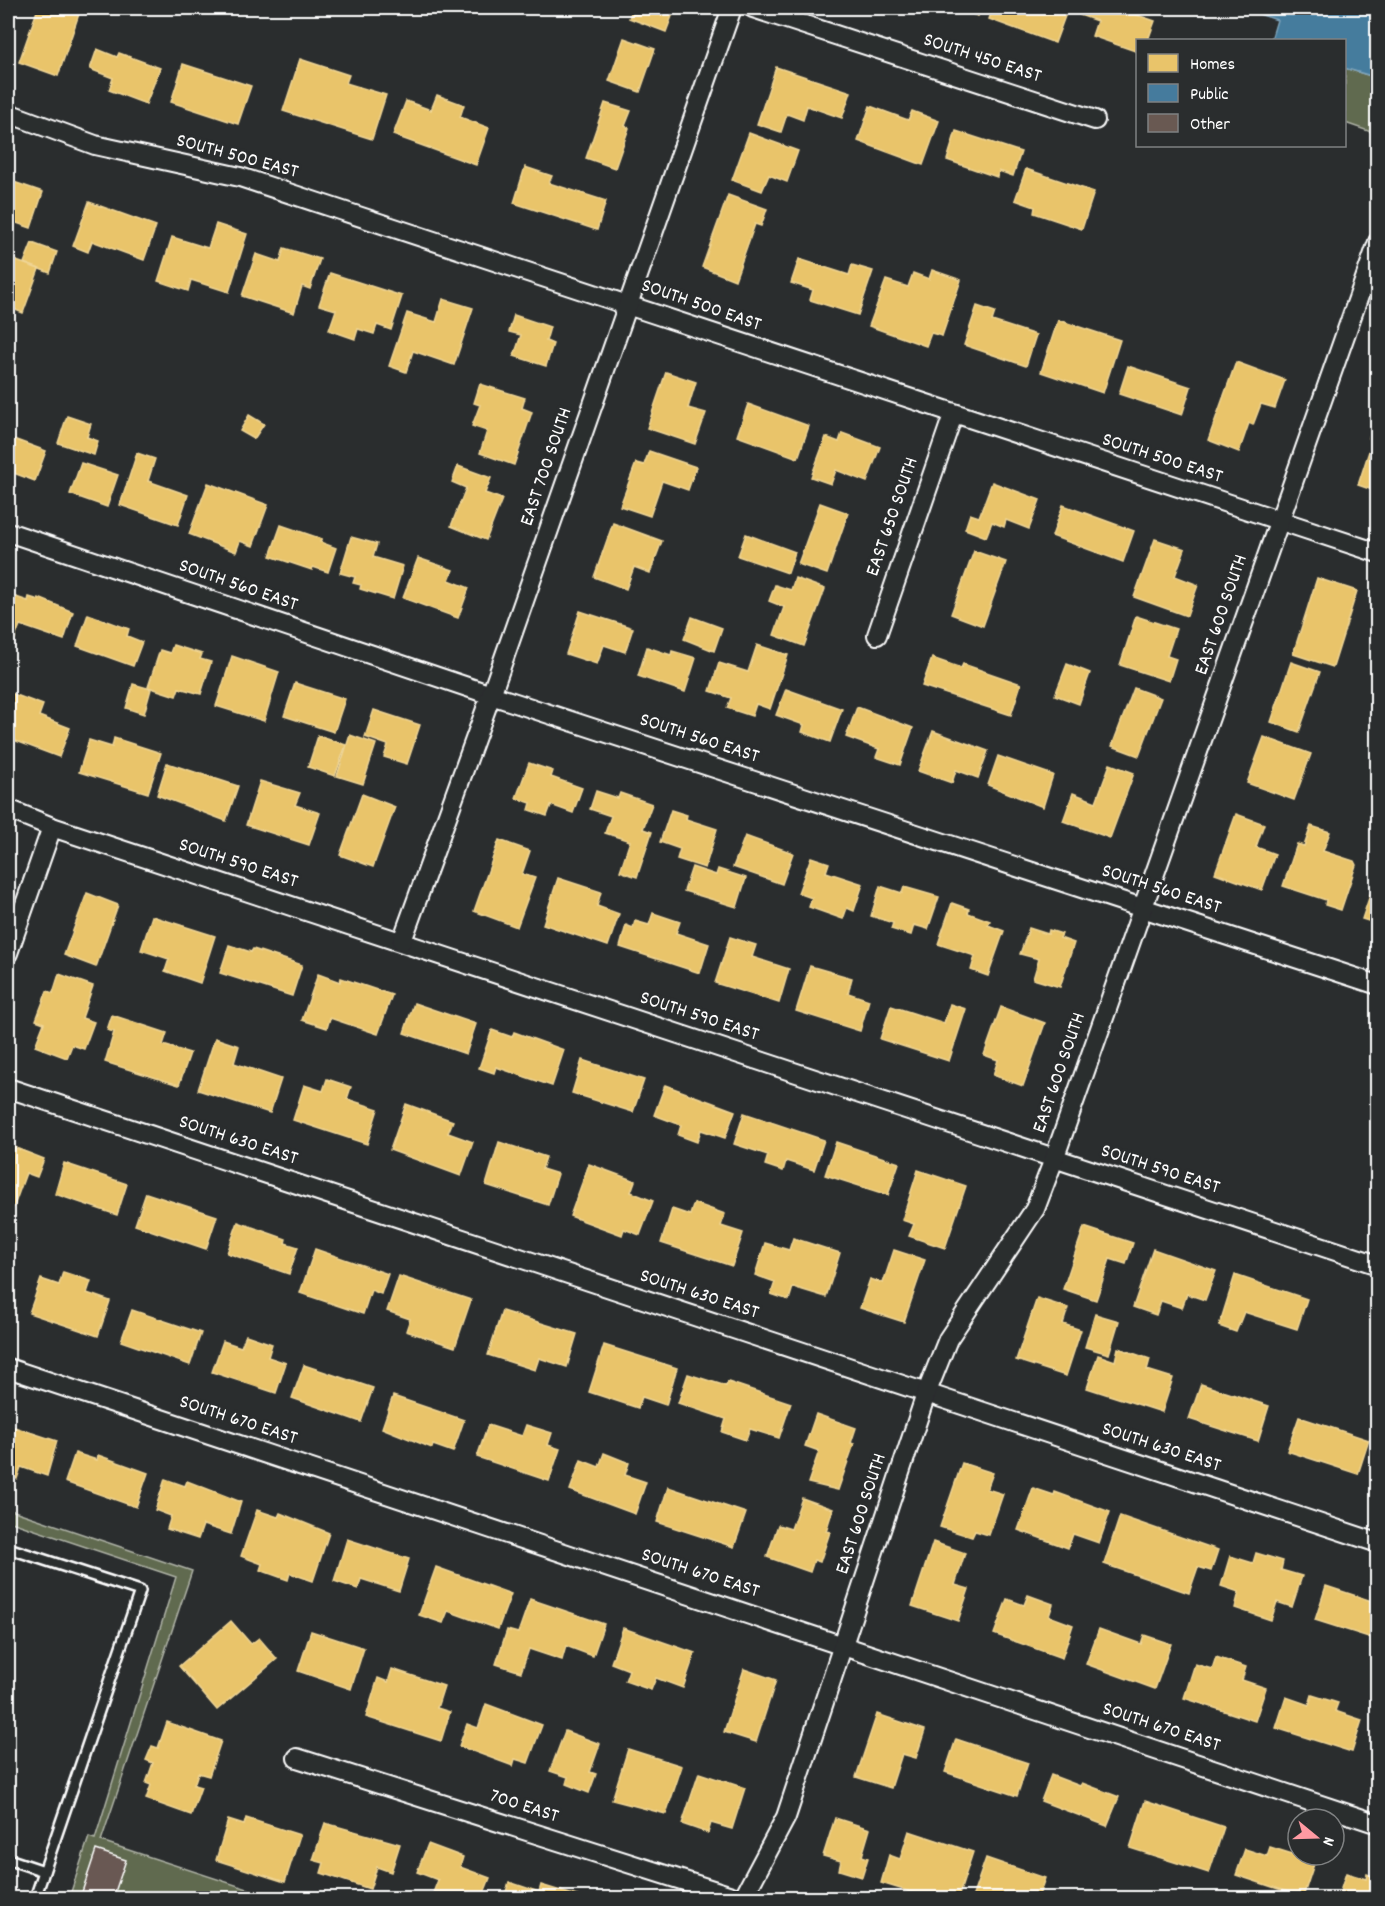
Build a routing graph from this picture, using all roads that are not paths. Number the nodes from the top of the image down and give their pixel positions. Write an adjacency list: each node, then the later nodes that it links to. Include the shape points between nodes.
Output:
1 (732, 8): 6 (street, EAST 700 SOUTH)
2 (753, 8): 4 (street, SOUTH 450 EAST)
3 (8, 112): 6 (street, SOUTH 500 EAST, via 95,145 240,177)
4 (1095, 120)
5 (1377, 242): 8 (street, EAST 600 SOUTH)
6 (628, 305): 7 (street, SOUTH 500 EAST); 12 (street, EAST 700 SOUTH)
7 (953, 414): 8 (street, SOUTH 500 EAST); 11 (street, EAST 650 SOUTH)
8 (1279, 520): 10 (street, SOUTH 500 EAST); 15 (street, EAST 600 SOUTH)
9 (8, 532): 12 (street, SOUTH 560 EAST)
10 (1377, 553)
11 (877, 635)
12 (491, 695): 15 (street, SOUTH 560 EAST); 16 (street, EAST 700 SOUTH)
13 (8, 809): 14 (street, SOUTH 590 EAST)
14 (52, 827): 16 (street, SOUTH 590 EAST); 17 (street)
15 (1142, 908): 18 (street, SOUTH 560 EAST); 20 (street, EAST 600 SOUTH)
16 (402, 941): 20 (street, SOUTH 590 EAST)
17 (8, 953)
18 (1377, 985)
19 (8, 1088): 23 (street, SOUTH 630 EAST)
20 (1054, 1159): 21 (street, SOUTH 590 EAST); 23 (street, EAST 600 SOUTH, via 1035,1209 948,1339)
21 (1377, 1265)
22 (8, 1368): 26 (street, SOUTH 670 EAST)
23 (926, 1394): 24 (street, SOUTH 630 EAST); 26 (street, EAST 600 SOUTH)
24 (1377, 1544)
25 (8, 1548): 30 (lane, via 140,1591)
26 (842, 1646): 28 (street, SOUTH 670 EAST); 33 (street, EAST 600 SOUTH, via 786,1817)
27 (297, 1758): 32 (street, 700 EAST)
28 (1377, 1824)
29 (8, 1859): 30 (lane)
30 (44, 1871): 31 (lane)
31 (35, 1899)
32 (738, 1899)
33 (743, 1899)

